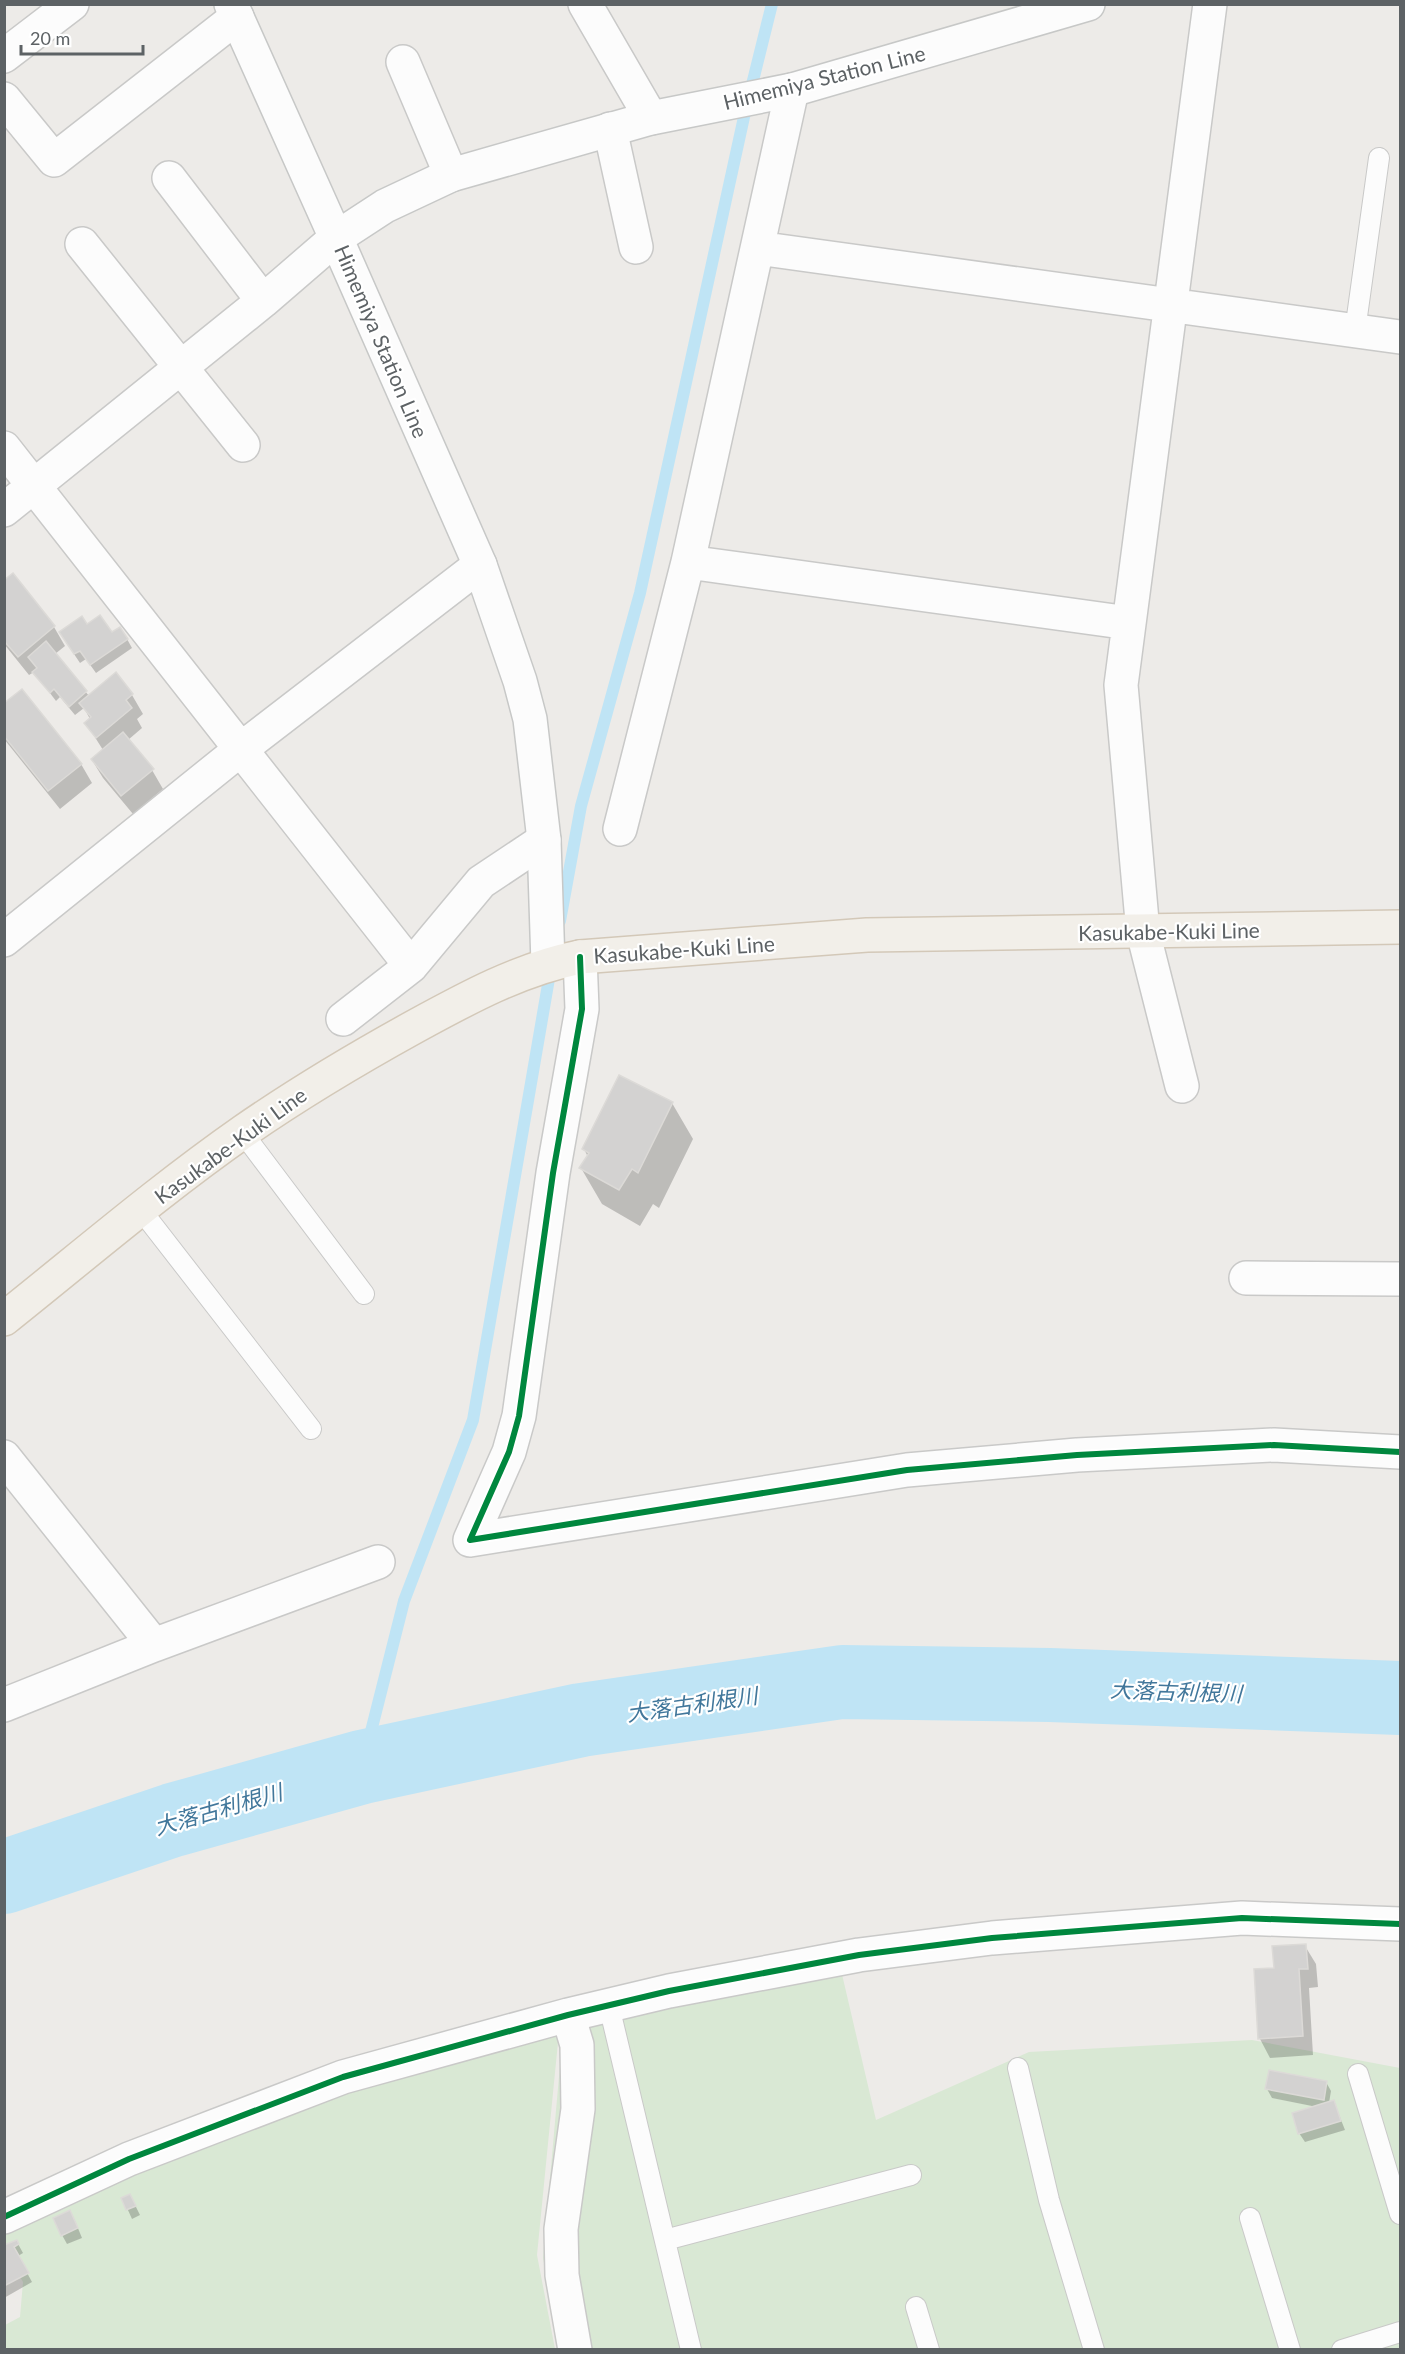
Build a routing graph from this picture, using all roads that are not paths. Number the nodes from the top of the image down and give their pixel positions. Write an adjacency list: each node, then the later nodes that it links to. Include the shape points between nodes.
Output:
1 (72, 4): 6 (street)
2 (585, 4): 10 (street)
3 (1088, 4): 8 (street, Himemiya Station Line)
4 (1210, 4): 20 (street)
5 (234, 11): 9 (street, via 54,160); 15 (street)
6 (4, 56)
7 (403, 62): 13 (street)
8 (792, 90): 10 (street, Himemiya Station Line); 18 (street)
9 (4, 99)
10 (651, 118): 11 (street, Himemiya Station Line)
11 (610, 129): 13 (street, Himemiya Station Line); 17 (street)
12 (1379, 158): 21 (lane)
13 (451, 175): 15 (street, Himemiya Station Line, via 385,206)
14 (169, 178): 19 (street)
15 (336, 238): 19 (street); 29 (street, Himemiya Station Line)
16 (82, 244): 23 (street)
17 (636, 247)
18 (758, 248): 20 (street); 28 (street)
19 (263, 301): 23 (street)
20 (1170, 306): 21 (street); 30 (street)
21 (1355, 331): 22 (street)
22 (1401, 338)
23 (181, 367): 24 (street); 26 (street)
24 (243, 445)
25 (4, 448): 26 (street)
26 (34, 487): 27 (street); 31 (street)
27 (4, 510)
28 (688, 562): 30 (street); 32 (street)
29 (480, 565): 31 (street); 33 (street, Himemiya Station Line, via 530,719)
30 (1129, 623): 35 (street, via 1121,685)
31 (241, 749): 36 (street); 39 (street)
32 (620, 829)
33 (544, 840): 38 (street, Himemiya Station Line); 39 (street, via 481,882)
34 (1401, 927): 35 (main road, Kasukabe-Kuki Line)
35 (1143, 932): 37 (main road, Kasukabe-Kuki Line, via 867,935); 41 (street)
36 (4, 940)
37 (580, 957): 38 (main road, Kasukabe-Kuki Line); 49 (street, via 582,1009 553,1173 519,1416 509,1452 470,1540 907,1470 1077,1455 1274,1445)
38 (548, 964): 42 (main road, Kasukabe-Kuki Line, via 475,994 399,1035)
39 (411, 966): 40 (street)
40 (343, 1018)
41 (1182, 1086)
42 (242, 1132): 43 (main road, Kasukabe-Kuki Line); 46 (lane)
43 (141, 1210): 47 (main road, Kasukabe-Kuki Line); 48 (lane)
44 (1246, 1278): 45 (street)
45 (1401, 1279)
46 (364, 1294)
47 (4, 1319)
48 (311, 1429)
49 (1401, 1452)
50 (4, 1457): 52 (street)
51 (378, 1562): 52 (street)
52 (154, 1645): 53 (street)
53 (4, 1706)
54 (1401, 1924): 55 (street, via 1242,1918 992,1938 859,1955)
55 (609, 2006): 56 (street); 63 (lane)
56 (568, 2015): 61 (street, via 343,2077 129,2159); 66 (street, via 577,2045 578,2109 561,2229 562,2275)
57 (1018, 2068): 69 (lane, via 1049,2200)
58 (1358, 2074): 60 (lane)
59 (911, 2175): 63 (lane)
60 (1401, 2214)
61 (4, 2217)
62 (1250, 2218): 70 (lane)
63 (665, 2240): 67 (lane)
64 (916, 2307): 68 (lane)
65 (1401, 2332): 71 (lane)
66 (575, 2349)
67 (691, 2349)
68 (929, 2349)
69 (1094, 2349)
70 (1290, 2349)
71 (1342, 2349)

